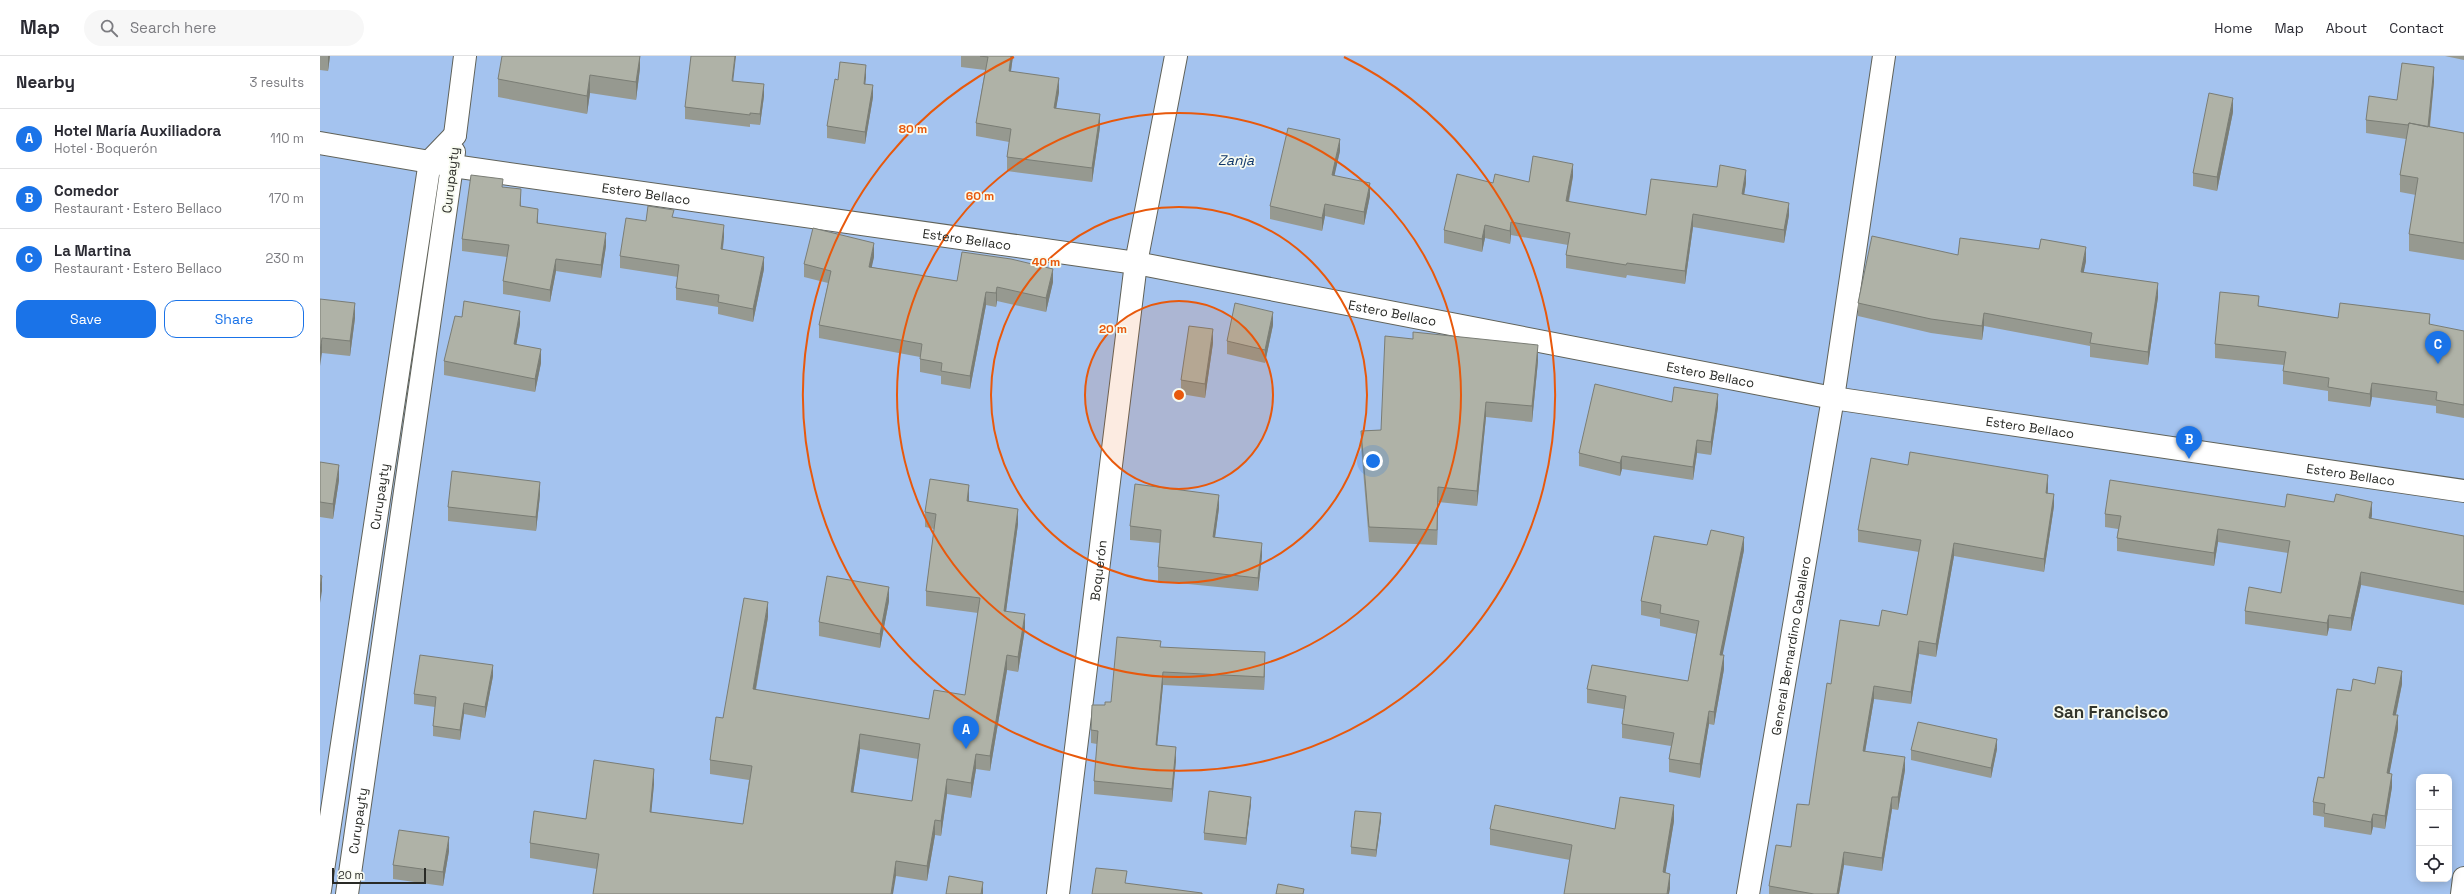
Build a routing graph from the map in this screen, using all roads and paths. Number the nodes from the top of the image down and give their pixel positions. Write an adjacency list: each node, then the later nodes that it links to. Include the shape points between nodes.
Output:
1 (465, 56): 4 (street)
2 (1176, 56): 8 (street, Boquerón)
3 (1884, 56): 9 (street, General Bernardino Caballero, via 1847,294)
4 (455, 135): 6 (street, Curupayty); 7 (street, Curupayty)
5 (320, 143): 6 (street, Estero Bellaco)
6 (430, 161): 7 (street, Estero Bellaco); 12 (street, Curupayty)
7 (453, 166): 8 (street, Estero Bellaco); 13 (street, Curupayty)
8 (1138, 255): 9 (street, Estero Bellaco); 14 (street, Boquerón)
9 (1834, 398): 10 (street, Estero Bellaco); 15 (street, General Bernardino Caballero)
10 (2464, 491)
11 (2464, 878): 16 (street)
12 (320, 890)
13 (347, 894)
14 (1058, 894)
15 (1748, 894)
16 (2462, 894)

